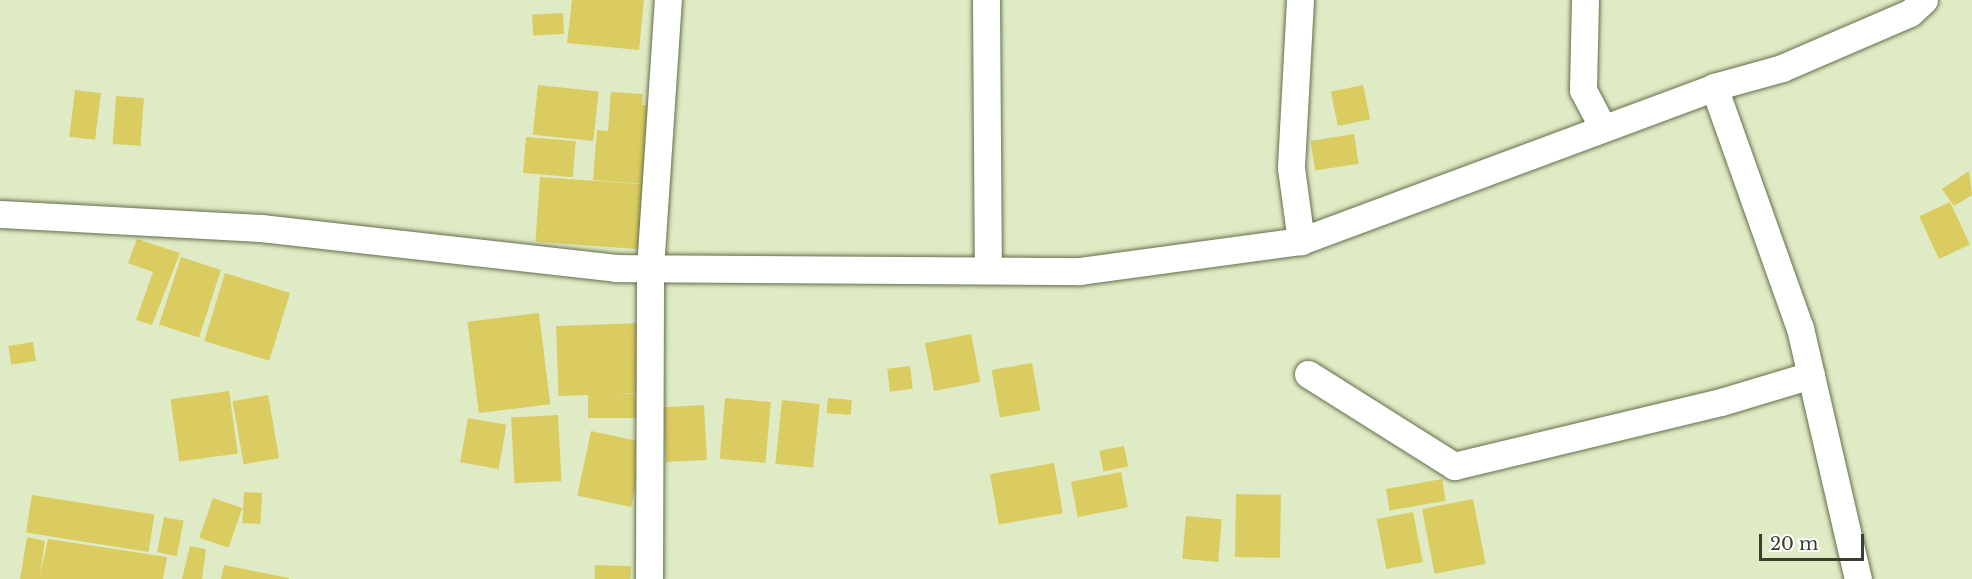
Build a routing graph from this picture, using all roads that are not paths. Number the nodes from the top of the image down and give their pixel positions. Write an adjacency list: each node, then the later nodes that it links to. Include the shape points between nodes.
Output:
1 (668, 0): 10 (street)
2 (986, 0): 11 (street)
3 (1300, 0): 9 (street, via 1291,168)
4 (1586, 0): 7 (street, via 1583,90)
5 (1924, 0): 6 (street, via 1910,14 1782,68)
6 (1714, 87): 7 (street); 13 (street, via 1800,328)
7 (1603, 128): 9 (street)
8 (0, 214): 10 (street, via 261,228)
9 (1301, 242): 11 (street, via 1079,271)
10 (650, 268): 11 (street); 14 (street)
11 (988, 270)
12 (1308, 374): 13 (street, via 1454,466)
13 (1811, 375): 15 (street)
14 (649, 579)
15 (1858, 579)

